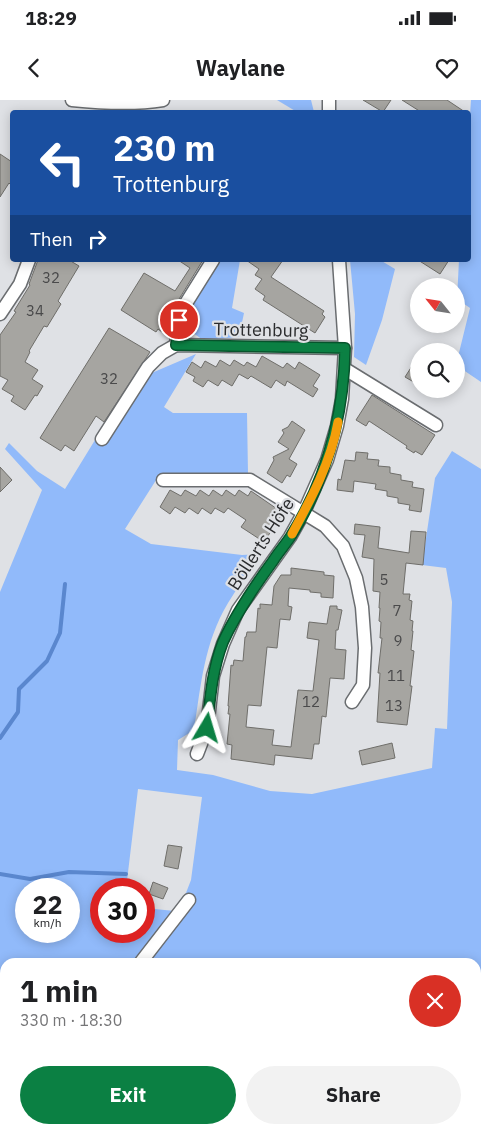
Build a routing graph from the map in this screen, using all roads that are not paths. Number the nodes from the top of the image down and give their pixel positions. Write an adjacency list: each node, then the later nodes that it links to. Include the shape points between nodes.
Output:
1 (72, 100): 3 (street)
2 (163, 100): 3 (street)
3 (113, 108)
4 (28, 262): 7 (street, via 20,284)
5 (212, 262): 8 (street, via 183,308)
6 (339, 262): 9 (street, Böllerts Höfe)
7 (0, 314)
8 (176, 345): 9 (street, Trottenburg); 12 (street, via 148,367)
9 (345, 348): 10 (street, Böllerts Höfe)
10 (344, 369): 11 (street); 14 (street, Böllerts Höfe, via 337,426 327,460)
11 (436, 425)
12 (102, 439)
13 (163, 480): 14 (street, via 250,480)
14 (304, 512): 15 (street, via 325,526 343,546 356,578 365,648 363,685); 16 (street, Böllerts Höfe, via 238,610 213,676 207,728)
15 (352, 702)
16 (197, 754)
17 (189, 900): 18 (street)
18 (144, 958)

